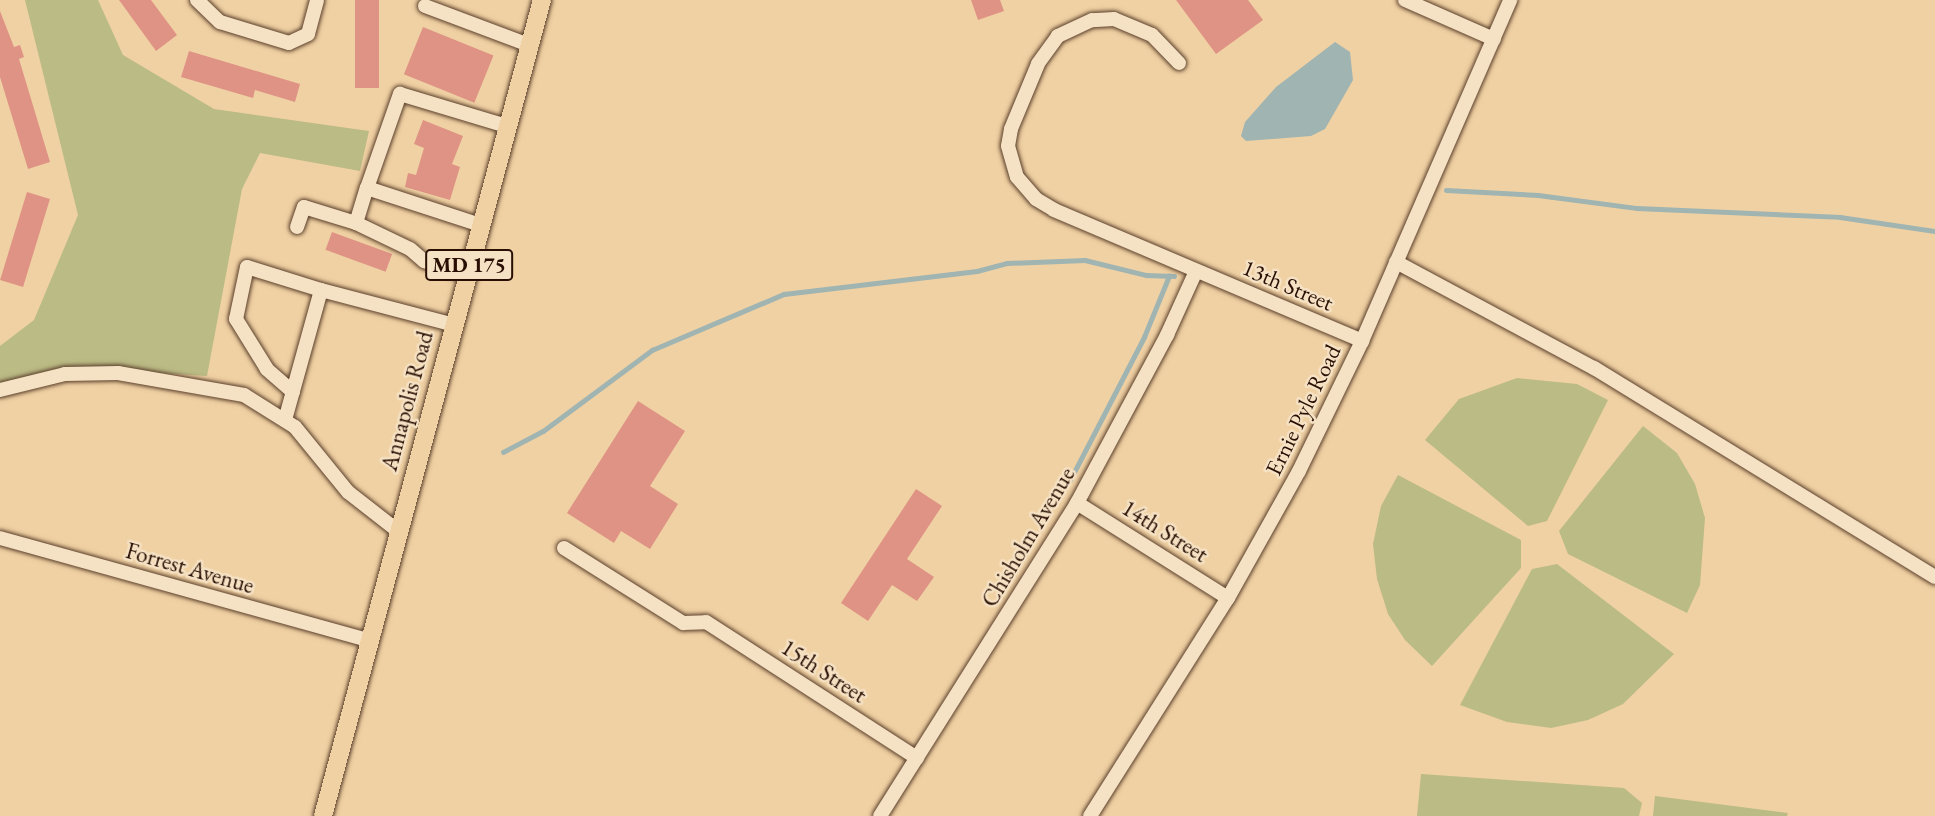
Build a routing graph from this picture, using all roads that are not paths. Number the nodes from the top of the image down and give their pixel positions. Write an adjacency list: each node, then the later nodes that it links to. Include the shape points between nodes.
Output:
1 (197, 0): 2 (street, via 220,22 289,43 308,34)
2 (317, 0)
3 (542, 0): 8 (main road, Annapolis Road / MD 175)
4 (1405, 0): 7 (street)
5 (1510, 0): 7 (street, Ernie Pyle Road)
6 (425, 6): 8 (street)
7 (1494, 39): 15 (street, Ernie Pyle Road)
8 (529, 45): 10 (main road, Annapolis Road / MD 175)
9 (1179, 63): 16 (street, 13th Street, via 1152,35 1123,22 1092,20 1071,29 1058,36 1038,64 1016,112 1008,146 1017,177 1035,199)
10 (507, 126): 11 (street, via 400,94); 13 (main road, Annapolis Road / MD 175)
11 (367, 188): 12 (street); 13 (street)
12 (356, 223): 14 (street, via 304,207); 17 (street, via 410,249 424,261)
13 (480, 225): 17 (main road, Annapolis Road / MD 175)
14 (298, 227)
15 (1396, 262): 20 (street, Ernie Pyle Road); 28 (street, via 1594,368)
16 (1196, 271): 20 (street, 13th Street); 24 (street, Chisholm Avenue)
17 (467, 275): 19 (main road, Annapolis Road / MD 175)
18 (321, 290): 19 (street); 22 (street); 22 (street, via 247,267 236,319 267,369)
19 (454, 325): 25 (main road, Annapolis Road / MD 175)
20 (1362, 341): 29 (street, Ernie Pyle Road, via 1300,471)
21 (0, 390): 23 (street, via 65,374 118,373 244,395)
22 (293, 392): 23 (street)
23 (285, 420): 25 (street, via 348,492)
24 (1077, 503): 29 (street, 14th Street); 31 (street, Chisholm Avenue)
25 (398, 531): 30 (main road, Annapolis Road / MD 175)
26 (0, 538): 30 (street, Forrest Avenue)
27 (564, 548): 31 (street, 15th Street, via 683,623 706,622)
28 (1935, 577)
29 (1228, 598): 34 (street, Ernie Pyle Road)
30 (368, 640): 32 (main road, Annapolis Road / MD 175)
31 (917, 758): 33 (street, Chisholm Avenue)
32 (323, 816)
33 (880, 816)
34 (1090, 816)

